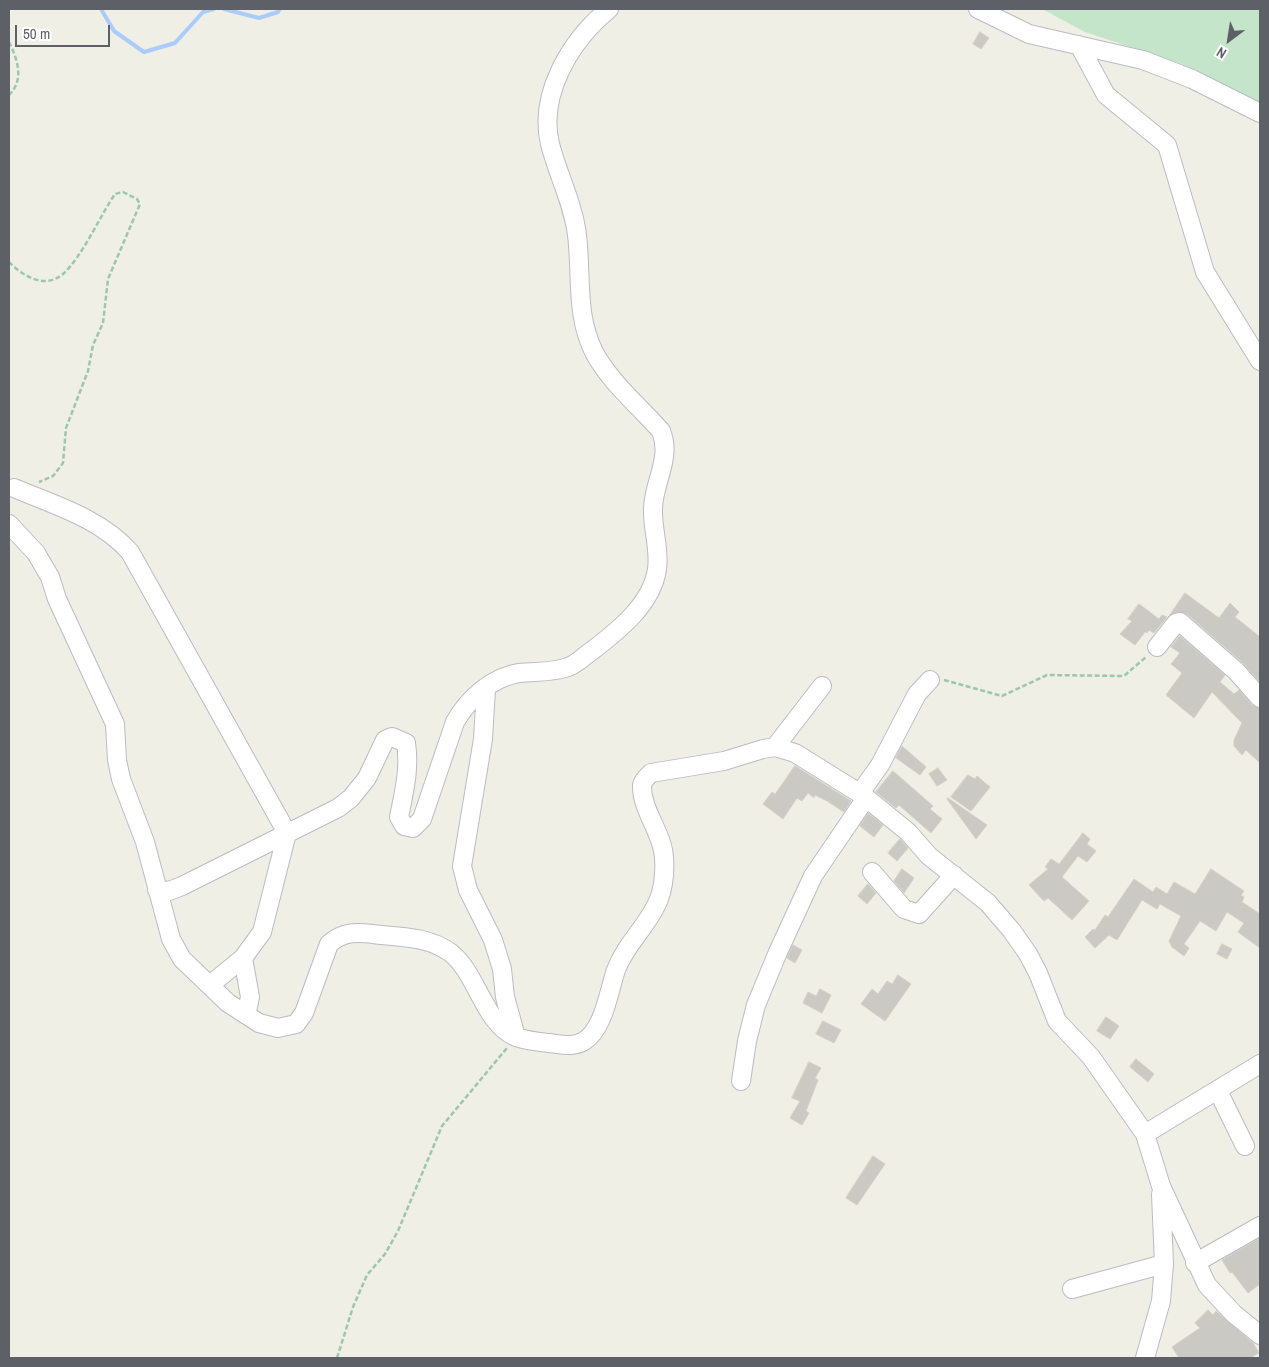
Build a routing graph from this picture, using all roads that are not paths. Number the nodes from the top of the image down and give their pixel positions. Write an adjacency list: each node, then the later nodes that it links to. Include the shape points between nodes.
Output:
1 (609, 9): 11 (street, via 587,28 565,62 549,104 548,132 577,233 579,297 584,330 616,384 661,431 665,441 664,461 653,508 657,568 653,584 621,628 581,659 562,668 503,678)
2 (978, 9): 3 (street, via 1030,34)
3 (1079, 45): 4 (street, via 1143,60 1192,79); 5 (street, via 1106,95 1167,145 1205,272)
4 (1260, 113)
5 (1260, 361)
6 (14, 488): 15 (street, via 85,518 120,540 130,552)
7 (9, 524): 18 (street, via 36,553 50,577 57,599 108,705 115,724 121,779 145,842)
8 (1157, 647): 12 (street, via 1180,622 1237,672)
9 (930, 680): 14 (street, via 917,694)
10 (822, 686): 13 (street)
11 (486, 689): 15 (street, via 462,708 422,819 413,828 404,826 399,817 407,781 406,743 392,737 385,740 367,778 351,798); 22 (street, via 483,739 462,866 468,890 495,947)
12 (1260, 698)
13 (775, 747): 14 (street, via 795,753); 22 (street, via 724,761 651,773 645,779 642,784 644,797 664,854 663,887 651,914 621,956 604,1011 593,1034 579,1044)
14 (863, 796): 17 (street); 24 (street, via 813,876 778,952 756,1005)
15 (288, 834): 18 (street, via 182,886); 19 (street, via 276,870 265,926)
16 (872, 872): 17 (street, via 904,909 919,914)
17 (954, 875): 26 (street, via 988,903 1012,931 1038,973 1057,1021 1091,1057)
18 (157, 890): 20 (street, via 171,939 182,958)
19 (244, 958): 20 (street); 21 (street, via 250,997)
20 (210, 984): 21 (street)
21 (246, 1015): 22 (street, via 259,1023 278,1028 296,1024 307,1004 329,944 350,932 421,939 450,953 466,970 493,1016 506,1032)
22 (516, 1038)
23 (1260, 1064): 25 (street)
24 (740, 1081)
25 (1218, 1091): 26 (street); 27 (street)
26 (1145, 1134): 28 (street)
27 (1245, 1146)
28 (1161, 1186): 30 (street); 31 (street)
29 (1260, 1226): 30 (street)
30 (1195, 1263): 33 (street, via 1217,1299)
31 (1164, 1264): 32 (street); 34 (street, via 1161,1302)
32 (1072, 1289)
33 (1260, 1336)
34 (1145, 1358)

